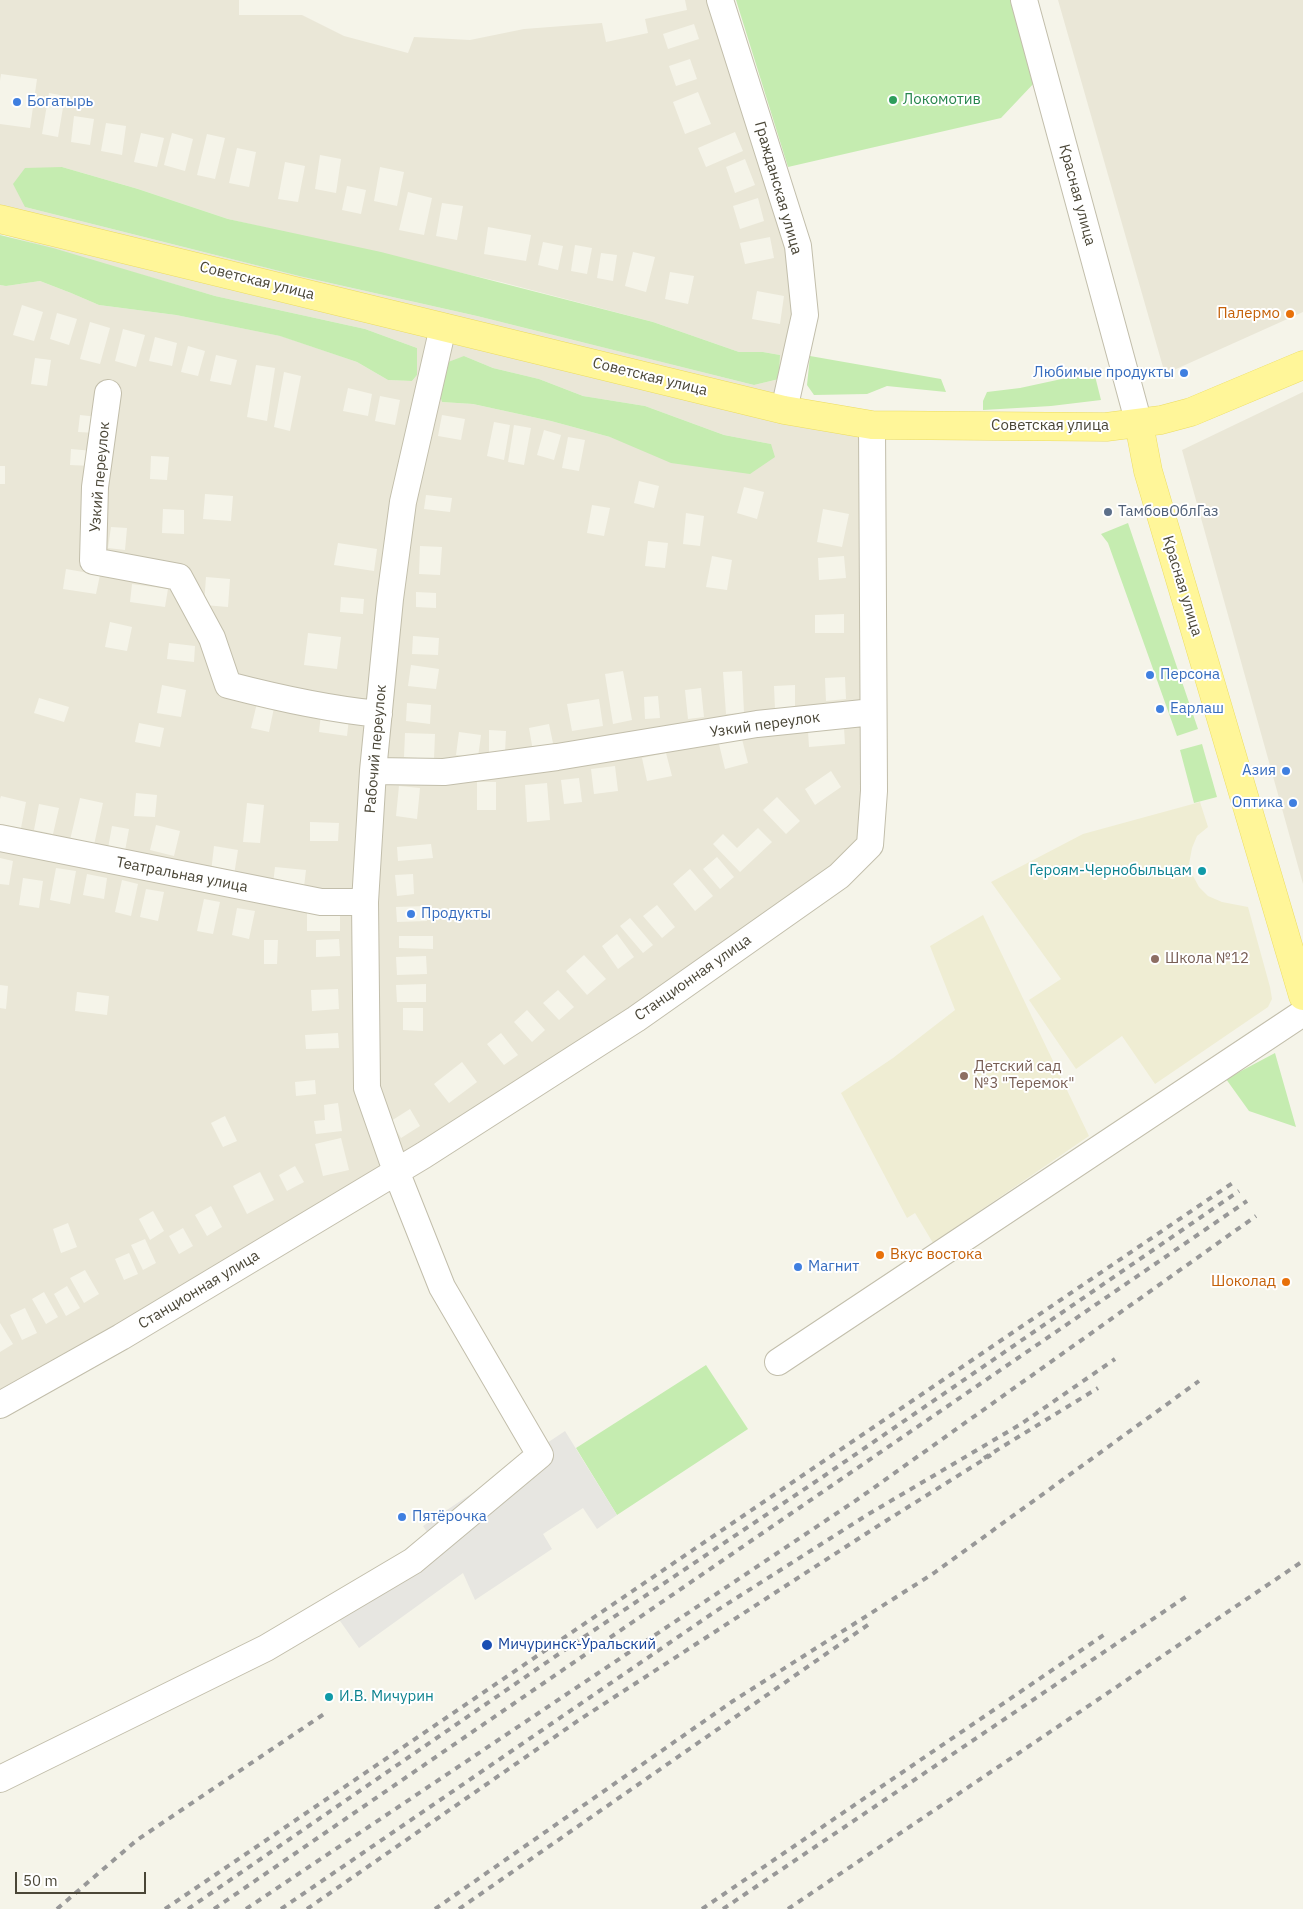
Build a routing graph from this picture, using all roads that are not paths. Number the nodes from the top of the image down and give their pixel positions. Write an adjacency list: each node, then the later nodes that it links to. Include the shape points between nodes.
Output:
1 (720, 0): 7 (street, Гражданская улица, via 798,246 805,315)
2 (1024, 0): 8 (street, Красная улица)
3 (0, 219): 4 (main road, Советская улица)
4 (443, 327): 7 (main road, Советская улица); 11 (street, Рабочий переулок, via 403,502)
5 (1303, 365): 8 (main road, Советская улица, via 1191,412)
6 (108, 393): 11 (street, Узкий переулок, via 96,487 93,561 180,577 212,638 228,685 339,710)
7 (784, 410): 9 (main road, Советская улица)
8 (1138, 424): 9 (main road, Советская улица, via 1106,427); 15 (main road, Красная улица, via 1148,471)
9 (872, 425): 10 (street)
10 (872, 712): 12 (street, Узкий переулок, via 757,724 558,758 453,771); 17 (street, Станционная улица, via 874,791 870,845 839,876 636,1019)
11 (379, 714): 12 (street, Рабочий переулок)
12 (373, 771): 14 (street, Рабочий переулок)
13 (0, 838): 14 (street, Театральная улица, via 320,902)
14 (366, 902): 17 (street, Рабочий переулок, via 366,1088)
15 (1303, 996)
16 (1303, 1012): 18 (street)
17 (396, 1171): 19 (street, Станционная улица, via 122,1337); 20 (street, via 442,1287 540,1455 405,1566 266,1648)
18 (778, 1362)
19 (0, 1405)
20 (0, 1779)

